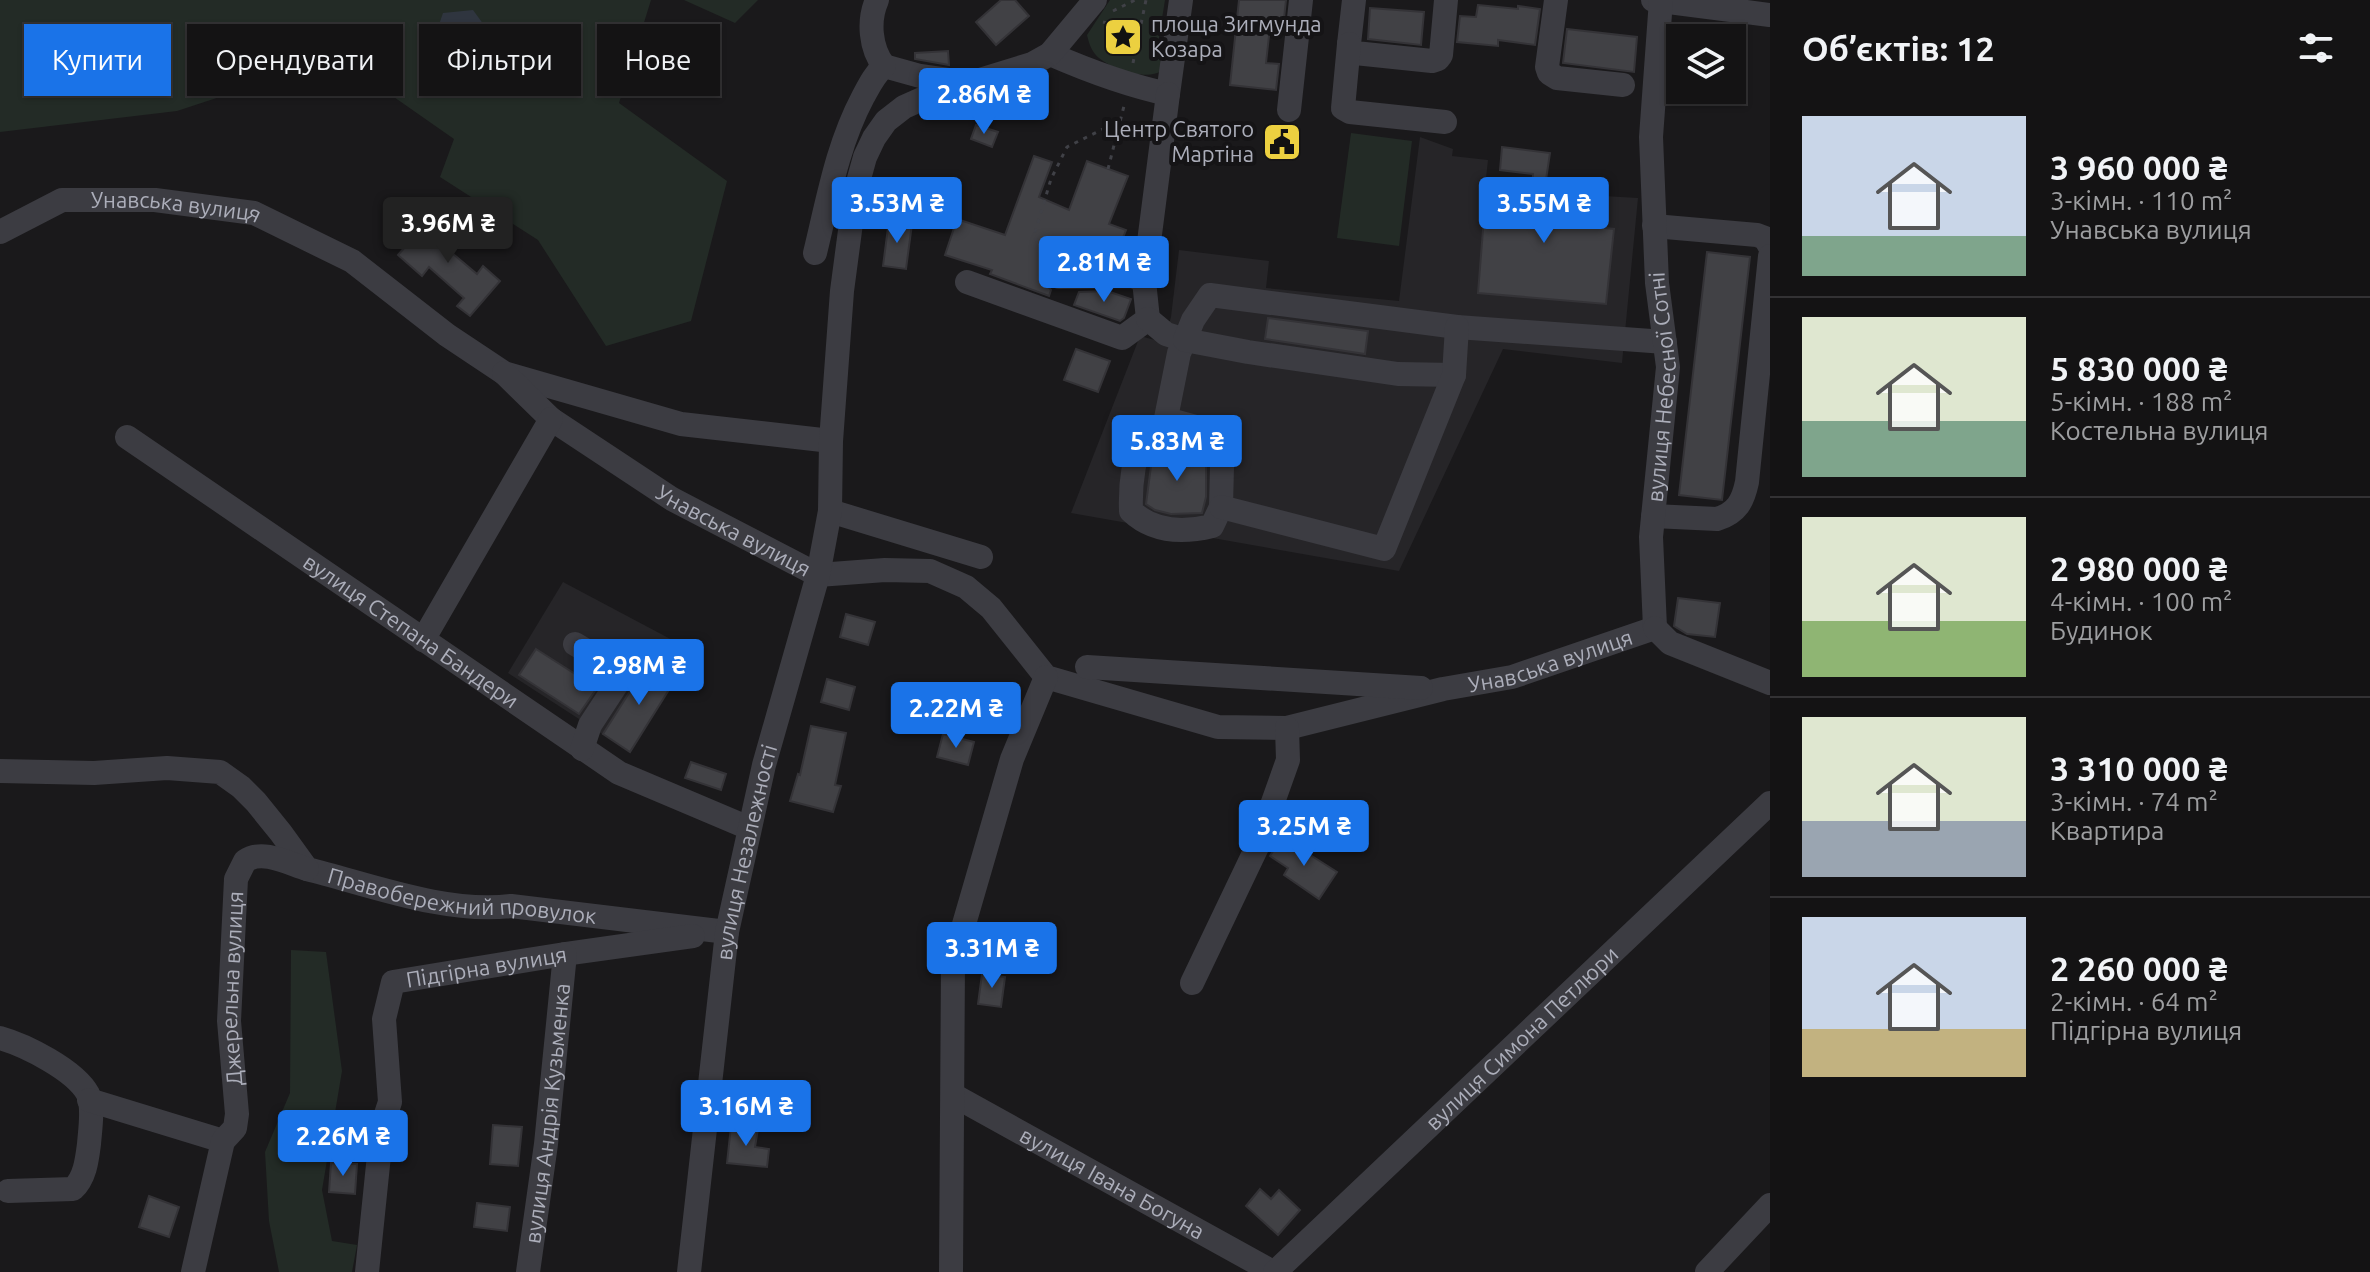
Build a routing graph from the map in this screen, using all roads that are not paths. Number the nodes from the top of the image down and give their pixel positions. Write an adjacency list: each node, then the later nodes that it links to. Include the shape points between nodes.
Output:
1 (877, 0): 13 (street, via 870,25)
2 (1095, 0): 12 (street)
3 (1181, 0): 16 (street)
4 (1301, 0): 17 (street)
5 (1354, 0): 11 (street)
6 (1446, 0): 11 (street, via 1438,59 1355,53)
7 (1556, 0): 15 (street, via 1549,73)
8 (1653, 0): 9 (street)
9 (1661, 0): 10 (street); 19 (street, вулиця Небесної Сотні, via 1651,137)
10 (1770, 15)
11 (1349, 44): 18 (street, via 1343,108)
12 (1050, 54): 14 (street, вулиця Незалежності); 16 (street, via 1117,81)
13 (884, 66): 14 (street); 22 (street, via 850,121)
14 (973, 83): 36 (street, вулиця Незалежності, via 904,107 886,121 865,157 849,234)
15 (1623, 85)
16 (1168, 94): 25 (street)
17 (1289, 110)
18 (1445, 122)
19 (1654, 226): 21 (street, via 1757,235); 30 (street, вулиця Небесної Сотні)
20 (0, 232): 31 (street, Унавська вулиця, via 62,200 155,200 254,213 352,261)
21 (1770, 247)
22 (815, 253)
23 (1770, 256): 39 (street, via 1742,501 1717,519)
24 (1059, 277): 25 (street, via 1133,276)
25 (1144, 281): 27 (street)
26 (967, 282): 27 (street, via 1122,338)
27 (1148, 319): 29 (street, via 1166,334)
28 (1457, 327): 29 (street, via 1210,295); 30 (street); 32 (street)
29 (1185, 340): 32 (street, via 1398,374); 34 (street)
30 (1665, 342): 39 (street, вулиця Небесної Сотні, via 1668,367)
31 (504, 373): 33 (street, Унавська вулиця); 36 (street, Унавська вулиця, via 681,424)
32 (1454, 375): 37 (street, via 1384,549)
33 (551, 419): 41 (street, Унавська вулиця, via 672,499); 43 (street)
34 (1165, 423): 37 (street, via 1211,431 1220,446); 37 (street, via 1142,437 1132,475 1131,511 1164,529 1192,530 1212,526)
35 (127, 437): 43 (street, вулиця Степана Бандери)
36 (831, 441): 38 (street, вулиця Незалежності)
37 (1221, 507)
38 (830, 511): 40 (street); 41 (street, вулиця Незалежності)
39 (1653, 516): 42 (street, вулиця Небесної Сотні)
40 (981, 557)
41 (818, 575): 46 (street, Унавська вулиця, via 930,571 954,581 991,608); 53 (street, вулиця Незалежності)
42 (1655, 628): 47 (street, via 1670,643); 48 (street, Унавська вулиця, via 1512,677)
43 (423, 640): 50 (street, вулиця Степана Бандери)
44 (575, 644): 50 (street, via 624,673 590,725)
45 (1087, 667): 48 (street, Унавська вулиця)
46 (1046, 677): 49 (street, Унавська вулиця, via 1218,727); 59 (street, via 1012,759 953,962)
47 (1770, 683)
48 (1443, 689): 49 (street, Унавська вулиця)
49 (1287, 728): 57 (street, via 1288,760 1257,847)
50 (582, 749): 53 (street, вулиця Степана Бандери, via 619,773)
51 (0, 771): 54 (street, Правобережний провулок, via 220,772 256,802)
52 (1770, 803): 69 (street, вулиця Симона Петлюри)
53 (749, 828): 55 (street, вулиця Незалежності)
54 (307, 869): 55 (street, Правобережний провулок, via 446,905 511,906); 61 (street, Джерельна вулиця, via 256,856 239,870 229,1021 237,1114 235,1128)
55 (727, 932): 56 (street, Підгірна вулиця); 67 (street, вулиця Незалежності)
56 (565, 954): 65 (street, Підгірна вулиця, via 393,982 384,1019 390,1102 382,1126); 66 (street, вулиця Андрія Кузьменка)
57 (1192, 983)
58 (0, 1038): 60 (street, via 45,1057 76,1080)
59 (953, 1095): 68 (street); 69 (street, вулиця Івана Богуна)
60 (89, 1100): 61 (street); 62 (street, via 87,1153 78,1185)
61 (223, 1141): 64 (street, Джерельна вулиця)
62 (8, 1191)
63 (1766, 1217): 70 (street)
64 (193, 1272)
65 (367, 1272)
66 (528, 1272)
67 (689, 1272)
68 (951, 1272)
69 (1274, 1272)
70 (1707, 1272)

